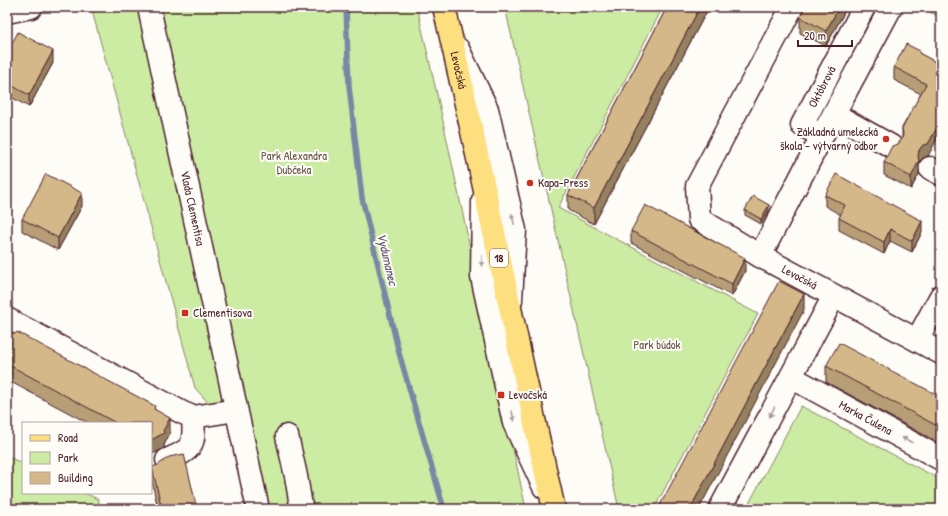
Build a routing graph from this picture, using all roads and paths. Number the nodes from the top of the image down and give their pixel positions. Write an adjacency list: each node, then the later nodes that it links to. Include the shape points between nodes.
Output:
1 (31, 7): 7 (street)
2 (149, 7): 20 (street, Vlada Clementisa)
3 (444, 7): 8 (main road, Levočská / 18)
4 (792, 7): 13 (street, Levočská, via 697,186 699,219)
5 (864, 7): 10 (street, Októbrová, via 802,125)
6 (891, 7): 9 (street, Októbrová)
7 (7, 12)
8 (451, 35): 12 (main road, Levočská / 18); 16 (street, one-way to 8, via 515,230 487,109)
9 (834, 114): 10 (street, Októbrová); 11 (street)
10 (822, 136): 13 (street, Októbrová)
11 (891, 146)
12 (483, 180): 16 (main road, Levočská / 18); 28 (street, one-way to 28, via 482,277 514,422)
13 (760, 256): 14 (street, Levočská)
14 (834, 296): 18 (street); 21 (street)
15 (941, 296): 18 (street)
16 (511, 313): 28 (main road, Levočská / 18)
17 (7, 319): 23 (street)
18 (917, 340): 19 (street)
19 (941, 353)
20 (224, 357): 22 (street, Vlada Clementisa); 27 (street, via 244,394 262,476)
21 (791, 378): 25 (street, Marka Čulena, one-way to 21); 30 (street, one-way to 30)
22 (236, 410): 23 (street); 27 (street, Vlada Clementisa)
23 (193, 417): 26 (street, via 193,442 189,448)
24 (287, 436): 29 (street, via 301,506)
25 (941, 459)
26 (159, 465)
27 (258, 507)
28 (553, 508)
29 (298, 509)
30 (720, 509)

